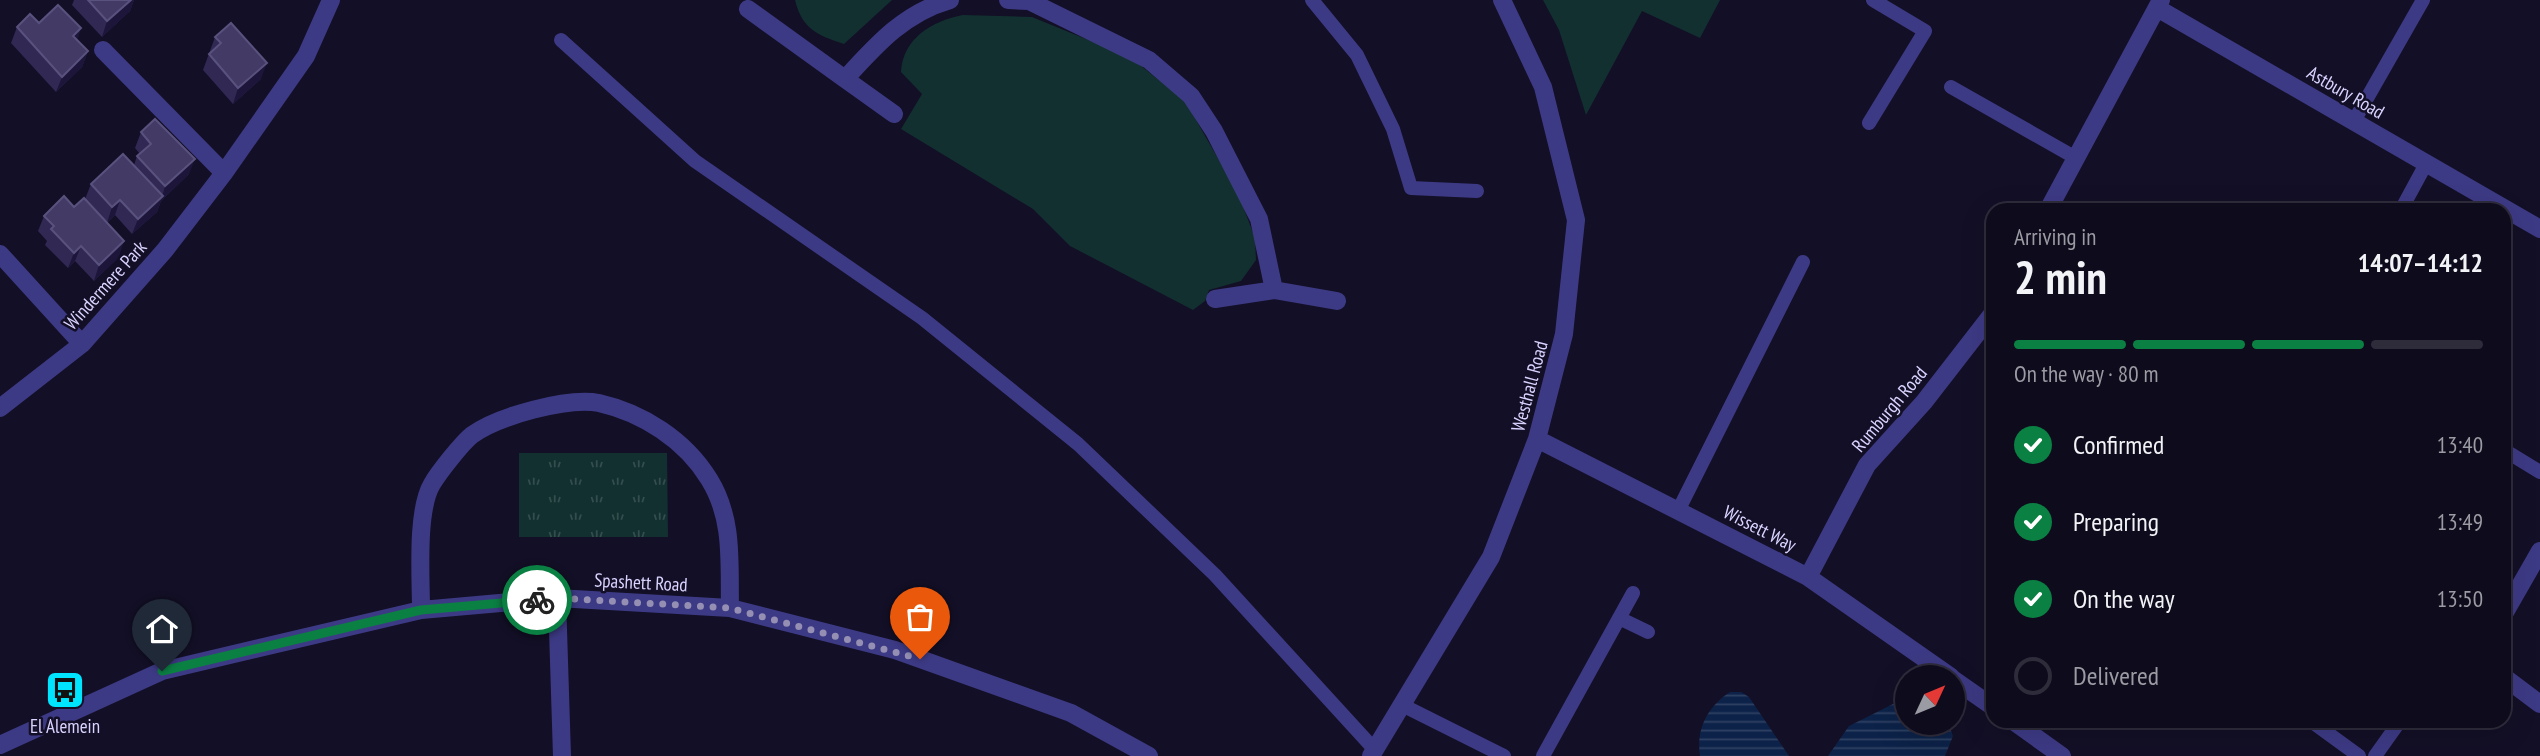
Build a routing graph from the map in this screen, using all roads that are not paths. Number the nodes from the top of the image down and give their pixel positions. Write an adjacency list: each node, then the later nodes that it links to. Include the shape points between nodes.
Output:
1 (331, 0): 20 (street, Windermere Park, via 306,56)
2 (950, 0): 13 (street, via 891,29)
3 (1009, 0): 8 (street)
4 (1312, 0): 21 (lane, via 1357,55 1393,129 1411,188)
5 (1502, 0): 35 (street, Westhall Road, via 1543,87 1576,220 1564,334)
6 (1872, 0): 17 (lane, via 1925,31)
7 (2423, 0): 16 (lane)
8 (1029, 1): 29 (street, via 1149,60 1191,96 1259,219)
9 (2159, 4): 16 (street, Astbury Road); 18 (street)
10 (748, 9): 13 (street)
11 (561, 40): 58 (lane, via 695,161 922,318 1078,444 1215,575)
12 (103, 50): 20 (street)
13 (845, 79): 15 (street)
14 (1951, 87): 18 (lane)
15 (894, 114)
16 (2354, 121): 19 (street, Astbury Road)
17 (1869, 123)
18 (2076, 158): 22 (street)
19 (2427, 162): 23 (lane); 24 (street, Astbury Road)
20 (224, 173): 33 (street, Windermere Park, via 165,250)
21 (1478, 191)
22 (2052, 203)
23 (2404, 203)
24 (2485, 203)
25 (2511, 221): 26 (street, Astbury Road)
26 (2540, 229)
27 (0, 254): 33 (street)
28 (1803, 262): 38 (lane)
29 (1274, 290): 30 (street); 31 (street)
30 (1215, 299)
31 (1337, 301)
32 (1986, 325): 40 (street, Rumburgh Road, via 1867,465)
33 (82, 344): 34 (street, Windermere Park)
34 (0, 408)
35 (1537, 439): 38 (street, Wissett Way); 53 (street, Westhall Road, via 1491,557)
36 (2511, 454): 37 (lane)
37 (2540, 472)
38 (1678, 510): 40 (street, Wissett Way)
39 (2540, 551): 43 (street)
40 (1808, 577): 48 (street, Wissett Way)
41 (1633, 593): 46 (lane)
42 (557, 598): 44 (street, Spashett Road); 45 (street, Spashett Road); 59 (street)
43 (2511, 602)
44 (730, 608): 45 (street, via 729,527 710,480 684,446 639,416 596,402 532,408 472,435 431,486 421,538); 60 (street, Spashett Road, via 895,650 1071,713)
45 (421, 610): 57 (street, Spashett Road, via 162,671)
46 (1619, 618): 47 (lane); 62 (lane)
47 (1648, 632)
48 (1933, 665)
49 (2511, 682): 52 (street)
50 (1965, 687): 51 (street, Wissett Way)
51 (1986, 702)
52 (2540, 704)
53 (1402, 705): 58 (street, Westhall Road); 61 (lane)
54 (2022, 728): 63 (street)
55 (2321, 728): 64 (lane)
56 (2395, 728): 65 (lane)
57 (0, 745)
58 (1373, 753)
59 (562, 756)
60 (1149, 756)
61 (1504, 756)
62 (1543, 756)
63 (2062, 756)
64 (2359, 756)
65 (2375, 756)

